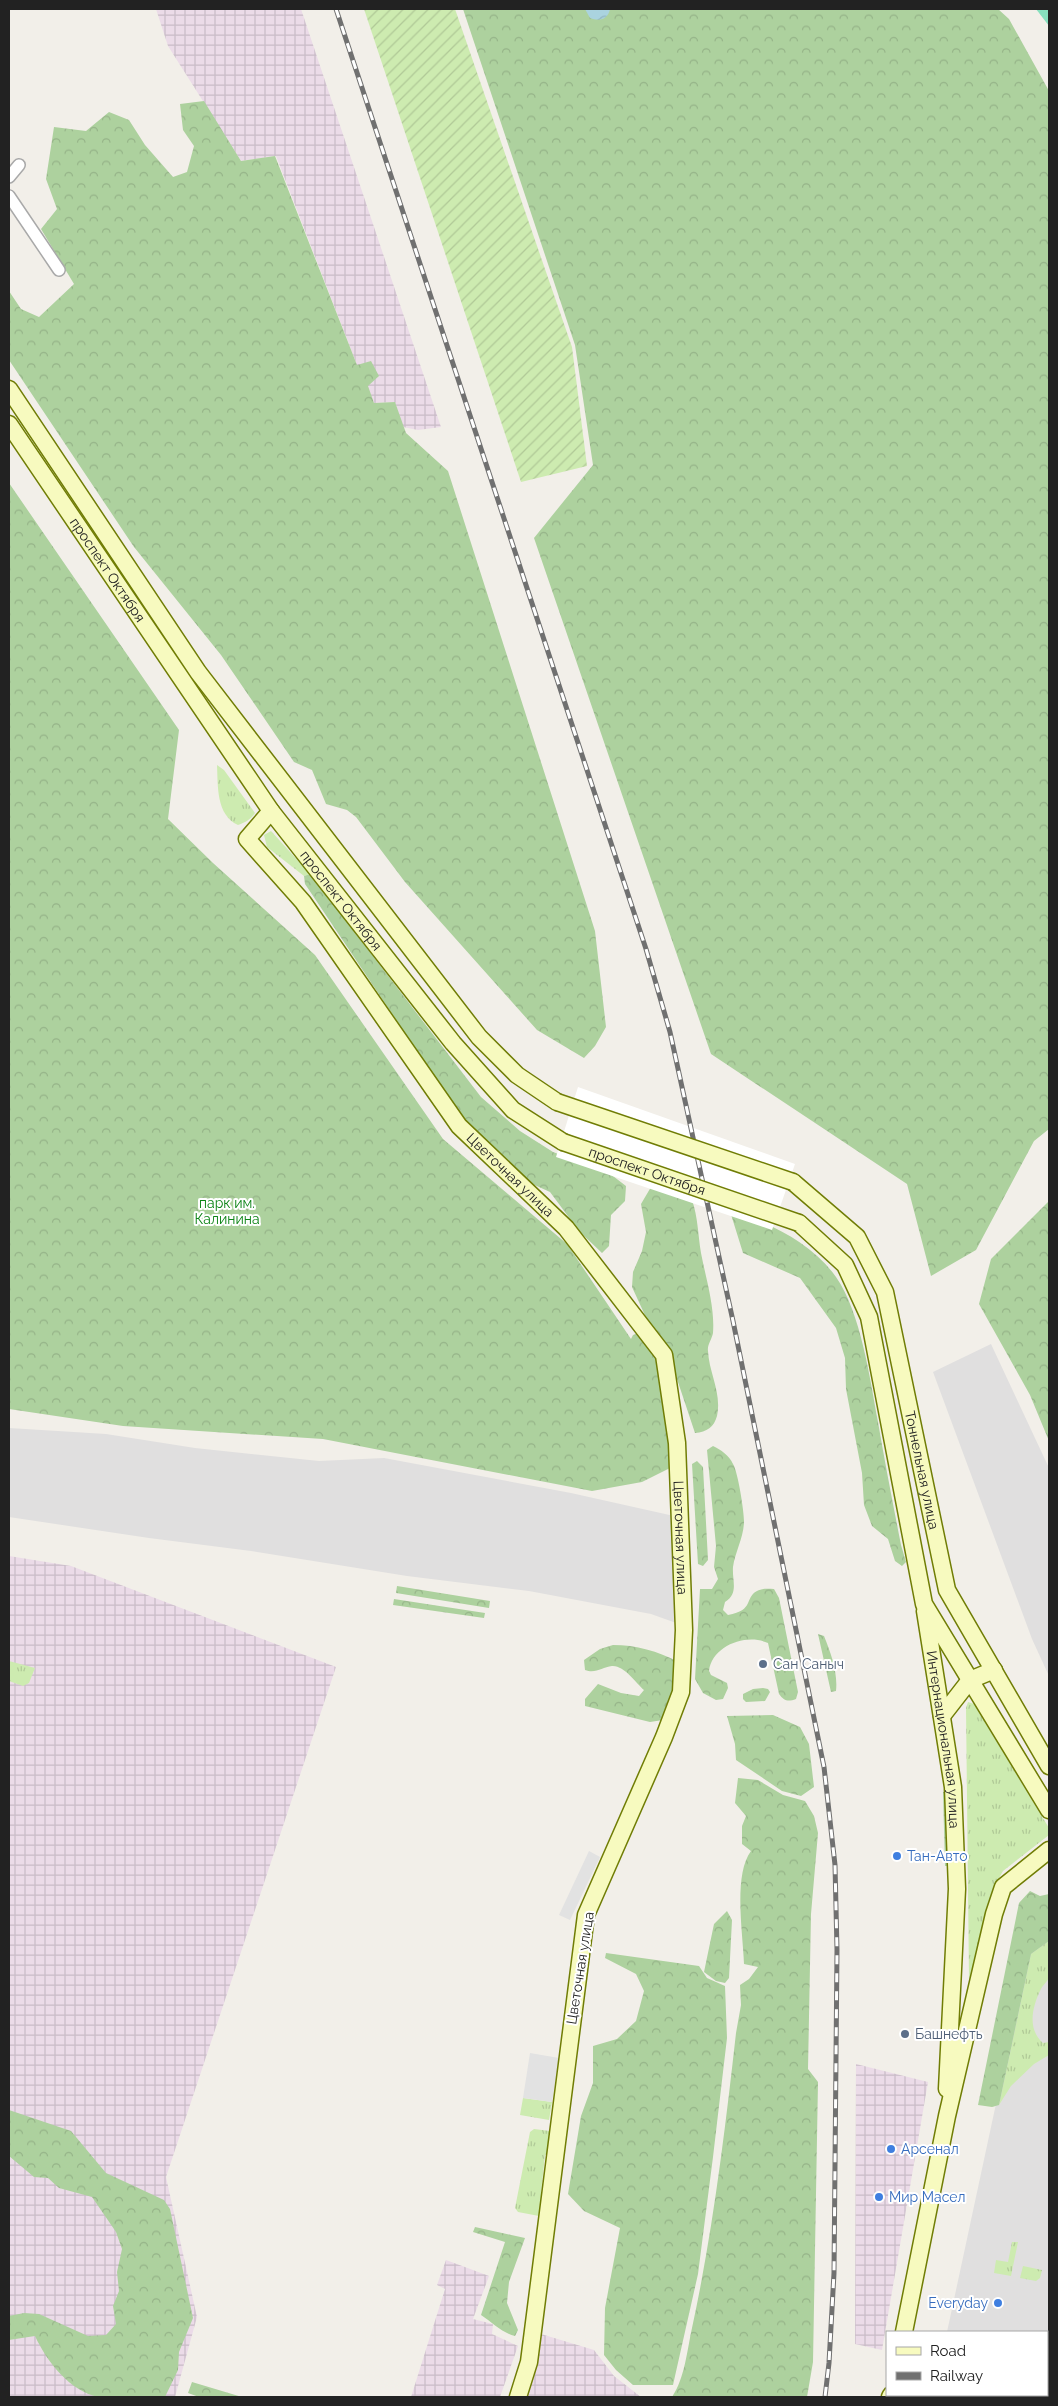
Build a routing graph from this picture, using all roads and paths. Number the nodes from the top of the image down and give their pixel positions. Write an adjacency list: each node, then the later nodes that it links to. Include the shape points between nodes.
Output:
1 (19, 165): 2 (street)
2 (9, 177)
3 (9, 196): 4 (street)
4 (59, 270)
5 (9, 389): 8 (main road, проспект Октября, bridge, via 204,680 479,1037 517,1075 557,1102)
6 (9, 424): 7 (main road, проспект Октября)
7 (271, 811): 9 (main road, проспект Октября, bridge, via 453,1043 513,1110 563,1142); 19 (main road, Цветочная улица, via 248,839 303,902 459,1126 566,1228 664,1355 677,1443 684,1630 681,1692 586,1915 529,2362)
8 (793, 1182): 11 (main road, Тоннельная улица, via 857,1238 885,1292 948,1590)
9 (799, 1224): 10 (main road, Тоннельная улица, via 844,1265 869,1317)
10 (924, 1604): 12 (main road, Тоннельная улица); 13 (main road, Интернациональная улица)
11 (994, 1670): 12 (main road); 14 (main road, Тоннельная улица)
12 (970, 1680): 13 (main road); 15 (main road, Тоннельная улица)
13 (942, 1716): 17 (main road, Интернациональная улица, via 953,1787 957,1889 946,2078)
14 (1049, 1766)
15 (1049, 1810)
16 (1049, 1850): 17 (main road, Интернациональная улица, via 1003,1887)
17 (947, 2116): 18 (main road, Интернациональная улица)
18 (904, 2331)
19 (518, 2397)

